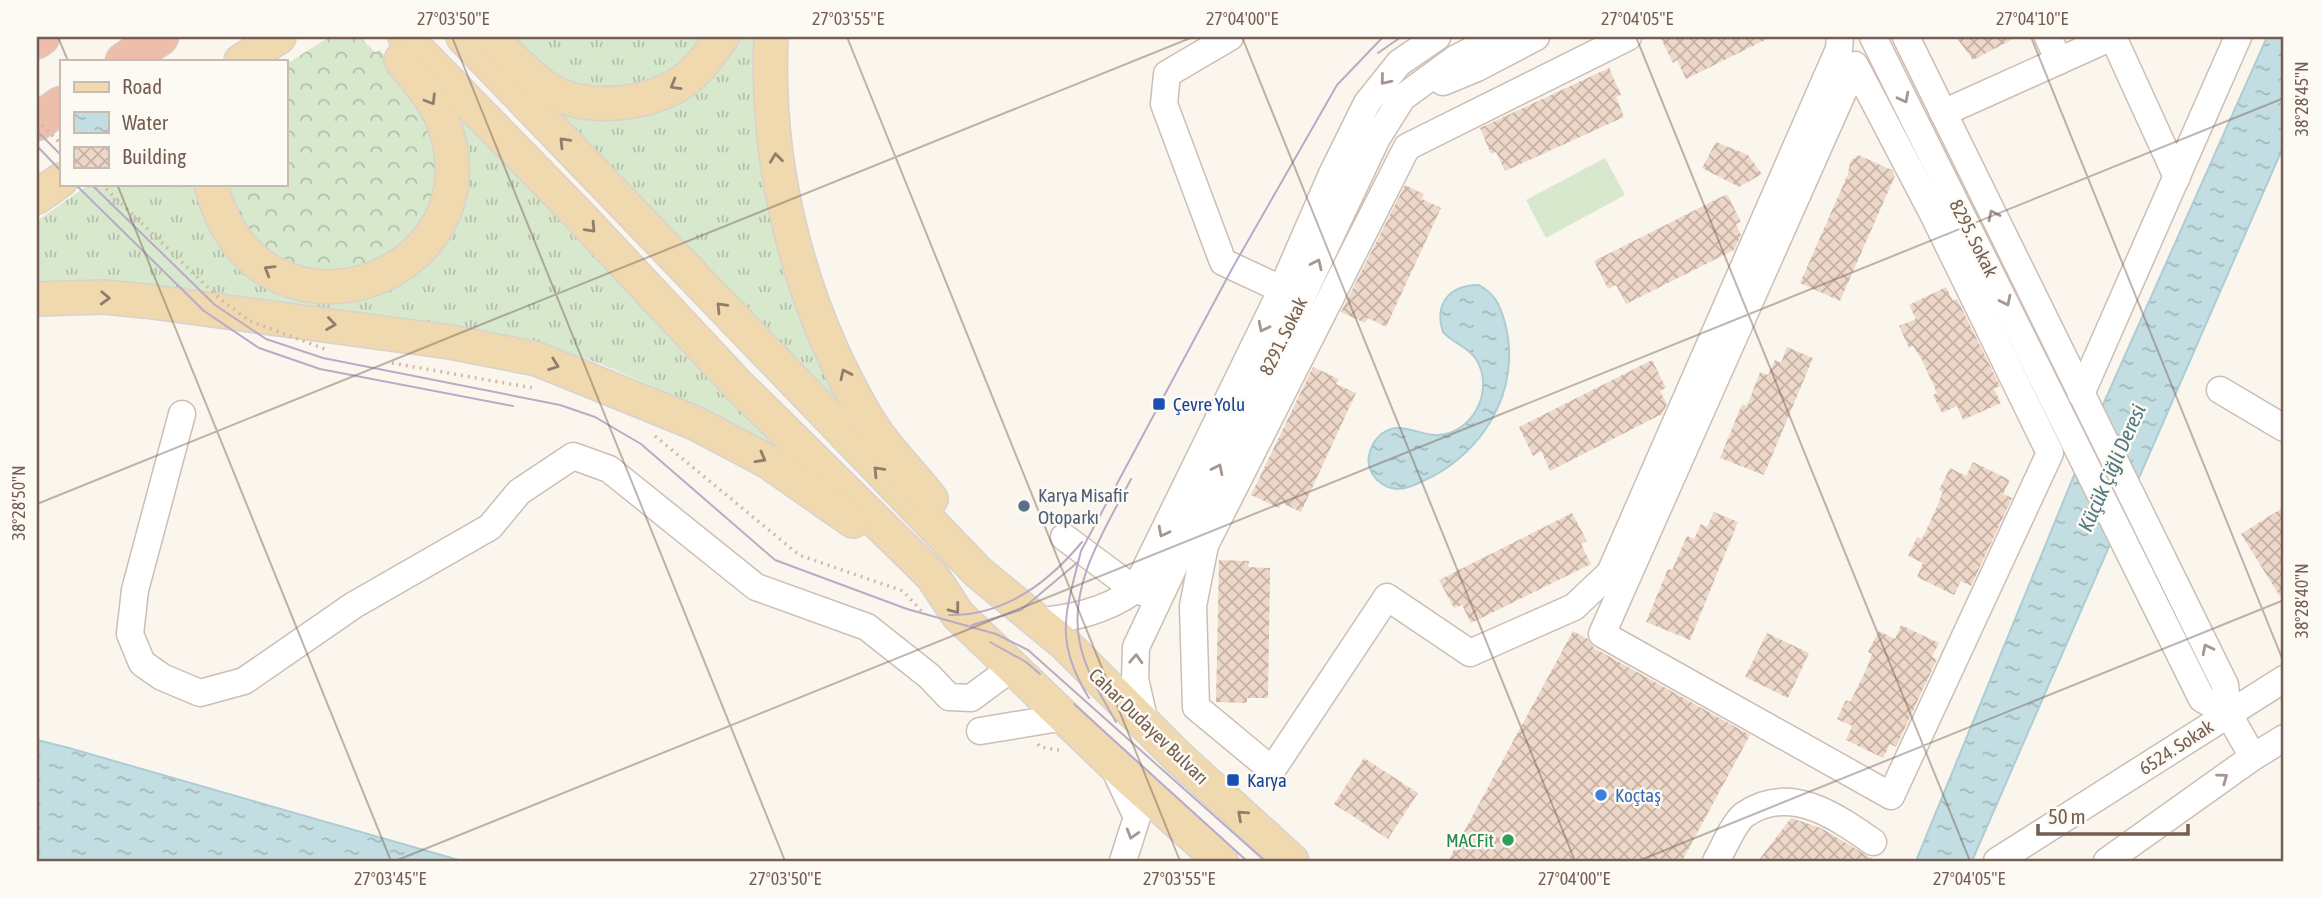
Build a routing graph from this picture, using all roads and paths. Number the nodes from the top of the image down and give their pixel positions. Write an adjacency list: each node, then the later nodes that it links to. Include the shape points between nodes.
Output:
1 (160, 37): 20 (highway)
2 (279, 37): 21 (main road)
3 (288, 37): 22 (main road)
4 (463, 37): 45 (main road, one-way to 4)
5 (490, 37): 6 (main road, one-way to 5, via 680,84 652,97 619,103 584,101 550,90)
6 (722, 37)
7 (771, 37): 45 (main road, one-way to 7, via 941,512 866,417 822,325 796,255 778,177 768,92)
8 (1230, 37): 37 (street, via 1167,74 1164,104 1223,262)
9 (1437, 37): 37 (street, 8291. Sokak, one-way to 37, via 1399,63 1367,103 1332,174)
10 (1497, 37): 24 (street, 8291. Sokak, via 1455,59)
11 (1536, 37): 24 (street, via 1477,68)
12 (1628, 37): 48 (street, via 1407,147 1205,545)
13 (1840, 37): 48 (street, via 1839,49 1609,573 1574,607 1470,653 1387,597 1272,770 1196,707)
14 (1873, 37): 33 (street, 8295. Sokak, one-way to 33)
15 (1906, 37): 26 (street, 8295. Sokak)
16 (2048, 37): 23 (street)
17 (2112, 37): 23 (street); 29 (street)
18 (2238, 37): 29 (street)
19 (396, 40): 32 (main road, one-way to 32, via 431,98 449,142 447,200 435,230 419,251 374,279 339,288 305,285 276,275 250,258 229,233); 46 (main road, one-way to 46, via 578,214 738,384)
20 (126, 60)
21 (244, 60)
22 (267, 60)
23 (2059, 61): 26 (street)
24 (1402, 98): 37 (street, 8291. Sokak, one-way to 24)
25 (60, 106): 27 (highway)
26 (1943, 113): 41 (street, 8295. Sokak, one-way to 26)
27 (37, 121): 28 (path, bridge)
28 (60, 143)
29 (2177, 177): 41 (street)
30 (60, 181): 34 (main road)
31 (104, 186): 39 (path, bridge, via 220,299 250,321)
32 (212, 186)
33 (1948, 187): 35 (street); 36 (street, 8295. Sokak)
34 (37, 197)
35 (1933, 214): 35 (street, via 2050,453 1891,796 1602,634 1854,65); 36 (street)
36 (1965, 220): 52 (street, 8295. Sokak, one-way to 52, via 2202,699)
37 (1291, 294): 47 (street, 8291. Sokak)
38 (37, 299): 46 (main road, one-way to 46, via 104,297 159,302 450,342 537,359 695,423 766,461)
39 (325, 349)
40 (2220, 390): 43 (street)
41 (2085, 401): 52 (street, 8295. Sokak, one-way to 41, via 2225,685)
42 (182, 414): 50 (street, via 135,590 130,634 142,663 200,693 244,681 354,605 490,527 519,492 573,456 609,469 756,587 867,626 948,697 971,698)
43 (2284, 428)
44 (1064, 537): 47 (street)
45 (978, 572): 49 (main road, Cahar Dudayev Bulvarı)
46 (933, 578): 50 (main road, one-way to 50, via 958,615)
47 (1147, 594): 48 (street); 49 (street, via 1078,617); 54 (street, 8291. Sokak, one-way to 47, via 1135,679)
48 (1193, 607)
49 (1035, 622): 54 (main road, Cahar Dudayev Bulvarı, via 1065,644)
50 (1013, 667): 53 (main road)
51 (2284, 679): 52 (street, 6524. Sokak)
52 (2228, 713): 57 (street); 64 (street, 6524. Sokak)
53 (1065, 717): 55 (street); 58 (main road)
54 (1146, 723): 62 (main road, Cahar Dudayev Bulvarı, one-way to 54)
55 (980, 731)
56 (2284, 738): 57 (street)
57 (2253, 757): 65 (street, one-way to 57)
58 (1111, 762): 60 (street, one-way to 60, via 1137,817); 61 (main road)
59 (1872, 842): 63 (street, via 1815,806 1776,803 1742,816)
60 (1123, 861)
61 (1221, 861)
62 (1292, 861)
63 (1716, 861)
64 (1998, 861)
65 (2107, 861)

